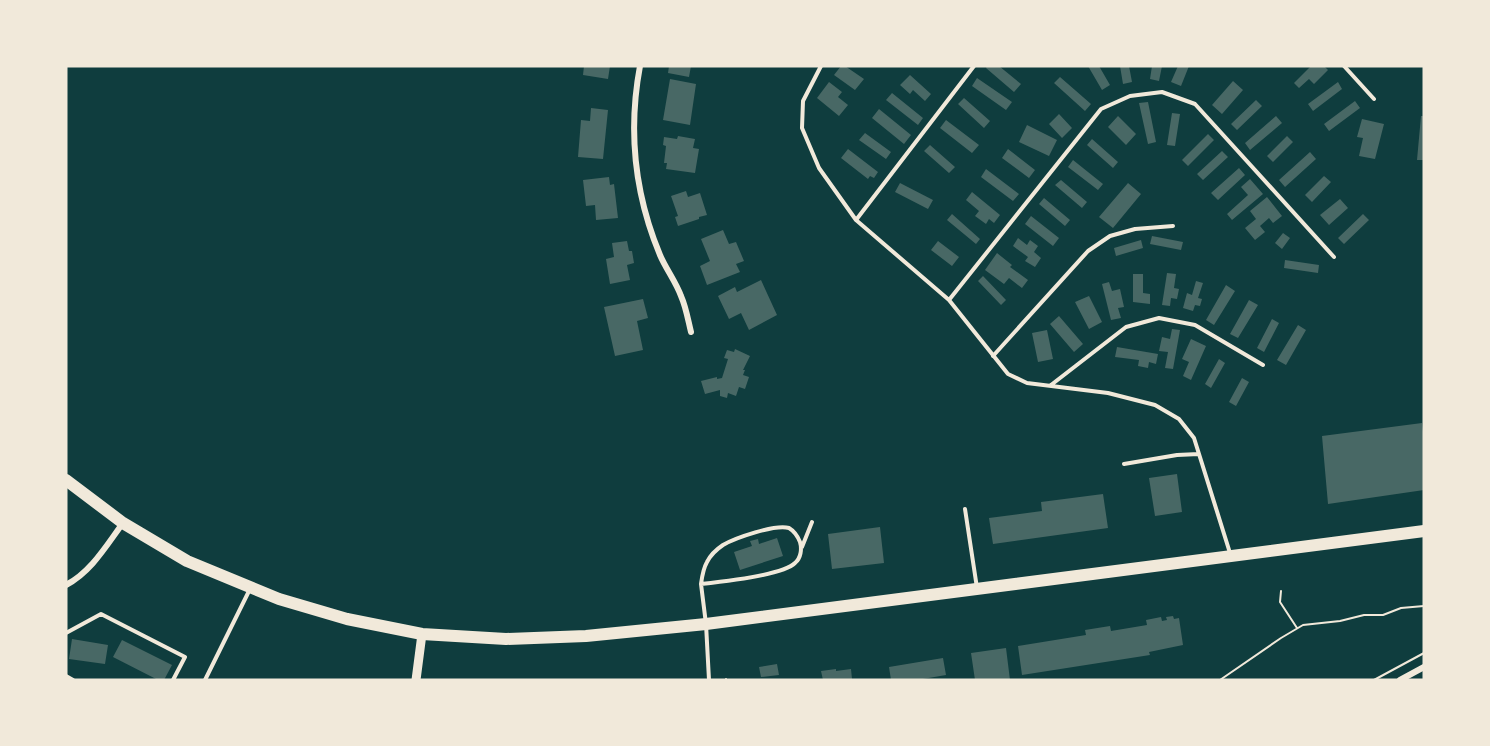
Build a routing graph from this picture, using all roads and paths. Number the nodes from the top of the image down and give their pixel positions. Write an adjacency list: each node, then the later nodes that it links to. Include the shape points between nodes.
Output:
1 (640, 66): 10 (street, via 634,96 634,153 644,210 661,257 682,296)
2 (821, 66): 6 (lane, via 803,101 802,128 819,168)
3 (974, 66): 6 (lane)
4 (1344, 66): 5 (lane)
5 (1374, 99)
6 (856, 220): 9 (lane)
7 (1173, 226): 11 (lane, via 1135,229 1110,237 1088,251)
8 (1334, 257): 9 (lane, via 1195,104 1162,92 1130,96 1101,109)
9 (949, 300): 11 (lane)
10 (691, 332)
11 (993, 356): 13 (lane, via 1008,374 1027,383)
12 (1263, 365): 13 (lane, via 1195,326 1159,318 1126,327)
13 (1051, 386): 14 (lane, via 1107,393 1155,405 1179,419 1194,438)
14 (1199, 454): 15 (lane); 22 (lane)
15 (1124, 464)
16 (66, 480): 19 (main road)
17 (965, 509): 26 (lane)
18 (812, 522): 21 (lane)
19 (123, 523): 24 (street, via 90,567); 25 (main road, via 187,561)
20 (1424, 531): 22 (main road)
21 (801, 548): 23 (lane, via 795,563 786,568); 23 (lane, via 789,528 777,527 745,536 717,550 707,562)
22 (1231, 556): 26 (main road)
23 (701, 584): 29 (lane)
24 (66, 585)
25 (250, 588): 32 (main road, via 347,619); 38 (lane)
26 (977, 589): 29 (main road)
27 (1281, 591): 30 (path, via 1280,602)
28 (1424, 606): 30 (path)
29 (706, 624): 32 (main road, via 506,639); 40 (lane)
30 (1297, 628): 41 (path)
31 (66, 633): 37 (lane, via 101,614 185,657)
32 (422, 634): 39 (street)
33 (1424, 653): 42 (path)
34 (1424, 667): 43 (street)
35 (66, 676): 36 (lane)
36 (73, 680)
37 (173, 680)
38 (205, 680)
39 (416, 680)
40 (709, 680)
41 (1220, 680)
42 (1374, 680)
43 (1400, 680)

